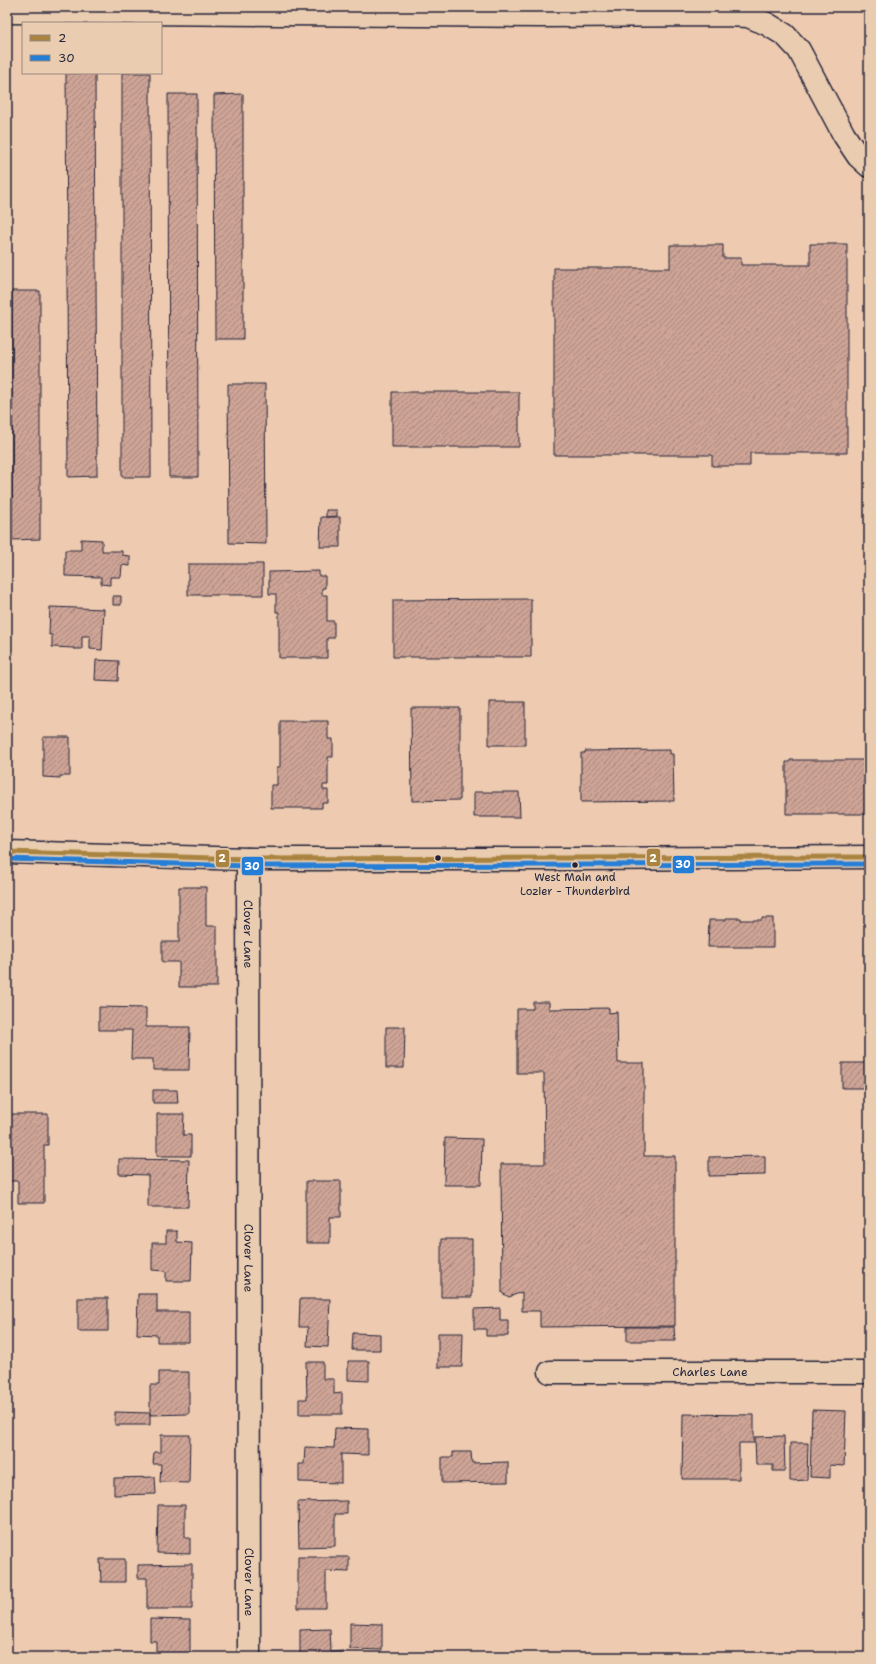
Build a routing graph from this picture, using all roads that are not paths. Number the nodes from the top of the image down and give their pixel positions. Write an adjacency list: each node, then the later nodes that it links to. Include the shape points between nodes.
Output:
1 (541, 11): 2 (street); 3 (street, via 748,16 767,24 785,35 799,50 844,135 858,156)
2 (7, 12)
3 (869, 166)
4 (7, 852): 6 (street)
5 (869, 857): 6 (street)
6 (248, 859): 9 (street, Clover Lane)
7 (550, 1372): 8 (street, Charles Lane)
8 (869, 1372)
9 (249, 1657)

